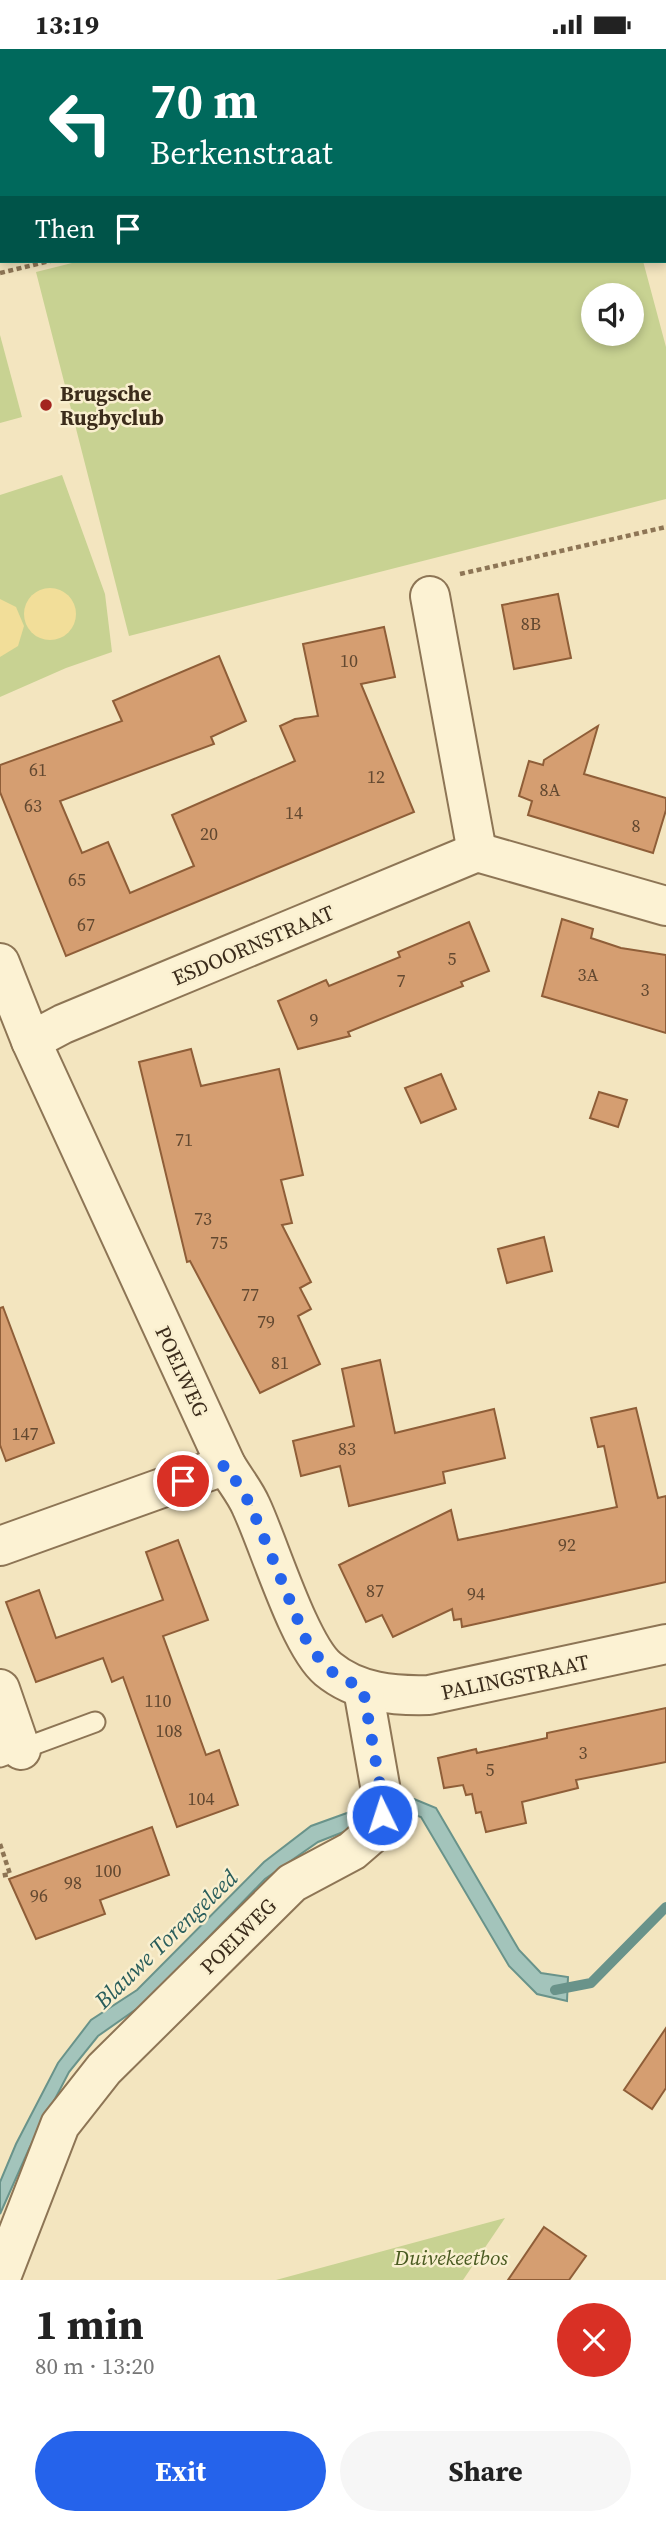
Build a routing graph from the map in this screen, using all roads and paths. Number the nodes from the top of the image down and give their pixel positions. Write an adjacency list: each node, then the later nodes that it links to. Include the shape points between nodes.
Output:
1 (42, 263): 2 (path)
2 (0, 273)
3 (666, 527): 4 (path, via 429,580)
4 (430, 596): 5 (street)
5 (477, 852): 6 (street); 8 (street, ESDOORNSTRAAT)
6 (666, 906)
7 (0, 963): 8 (street, POELWEG)
8 (30, 1041): 9 (street, POELWEG)
9 (226, 1465): 10 (street); 13 (street, POELWEG, via 250,1504 307,1642 327,1669)
10 (0, 1546)
11 (666, 1644): 13 (street, PALINGSTRAAT, via 429,1695 391,1696)
12 (0, 1689): 15 (street)
13 (363, 1689): 18 (street, POELWEG, via 382,1797 382,1815 374,1832 352,1851 292,1883 104,2069 60,2125)
14 (95, 1723): 15 (lane)
15 (10, 1753)
16 (0, 1844): 17 (path, via 10,1874)
17 (0, 1877)
18 (0, 2280)

